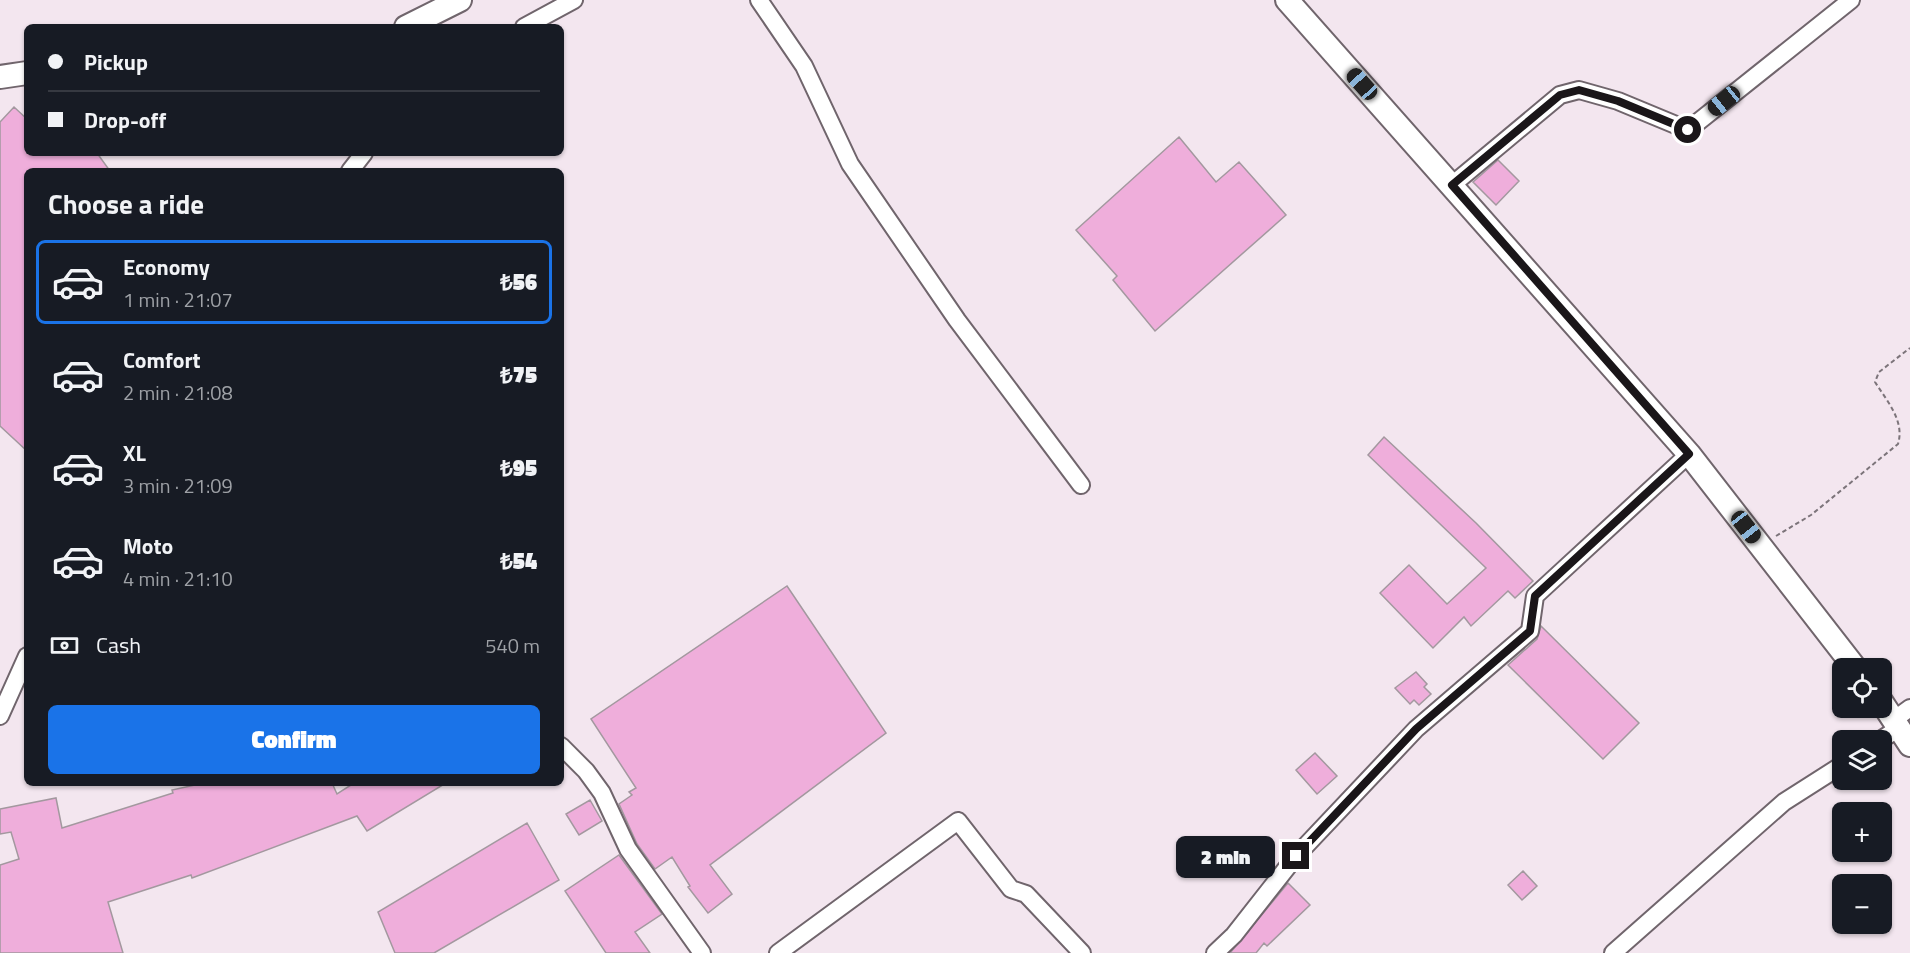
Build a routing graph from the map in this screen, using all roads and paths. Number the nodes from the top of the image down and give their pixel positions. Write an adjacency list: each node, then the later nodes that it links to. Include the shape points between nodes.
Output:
1 (460, 0): 6 (street)
2 (574, 0): 7 (street)
3 (759, 0): 15 (street, via 804,66 850,164 957,320)
4 (1287, 0): 12 (street)
5 (1851, 0): 12 (street, via 1688,130 1618,101 1579,90 1560,95)
6 (412, 24)
7 (530, 24)
8 (24, 73): 9 (street)
9 (0, 77)
10 (362, 156): 11 (street)
11 (352, 168)
12 (1452, 185): 14 (street)
13 (1910, 348): 16 (path, via 1879,372 1875,382 1896,415 1901,434 1898,444 1811,515)
14 (1689, 454): 16 (street); 25 (street, via 1535,596 1530,631 1416,729 1296,856 1234,935)
15 (1081, 485)
16 (1761, 545): 17 (street)
17 (1848, 658)
18 (24, 663): 19 (street)
19 (0, 716)
20 (564, 749): 22 (street, via 602,793 628,849)
21 (1832, 771): 26 (street, via 1784,802)
22 (699, 952)
23 (778, 953): 24 (street, via 958,821 1011,889 1026,894)
24 (1082, 953)
25 (1215, 953)
26 (1613, 953)

